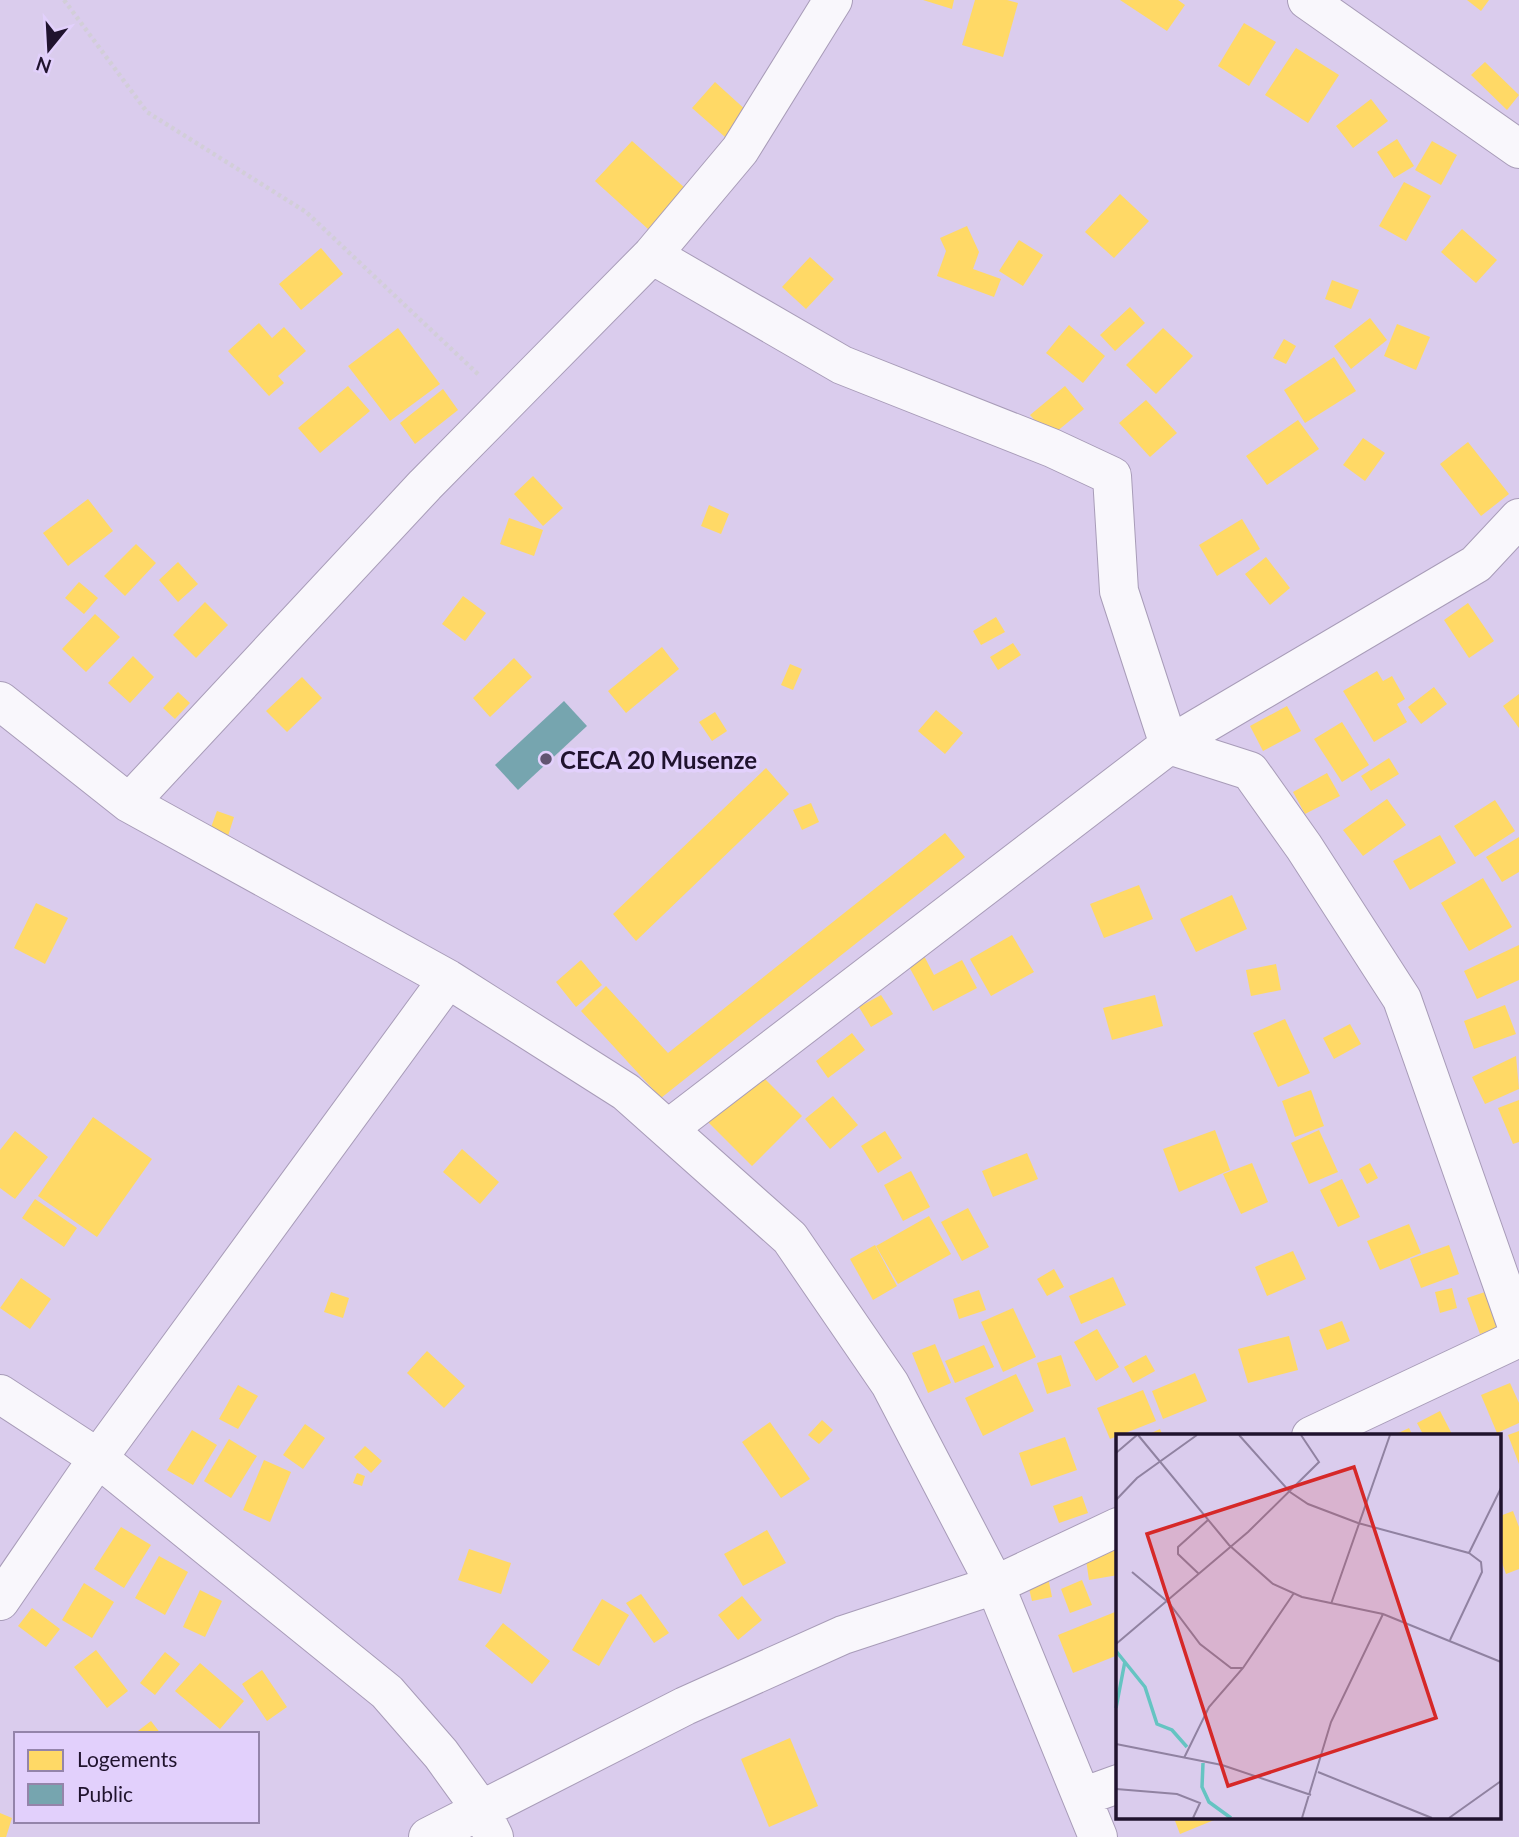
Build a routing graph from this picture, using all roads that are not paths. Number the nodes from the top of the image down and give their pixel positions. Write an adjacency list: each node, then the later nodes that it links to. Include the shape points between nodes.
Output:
1 (833, 0): 4 (street, via 740,150)
2 (1307, 0): 3 (street)
3 (1519, 149)
4 (652, 255): 7 (street, via 842,365 1112,476 1119,591); 8 (street, via 506,401)
5 (1519, 519): 7 (street, via 1476,564)
6 (0, 701): 8 (street)
7 (1169, 745): 10 (street); 11 (street, via 1250,771 1402,999)
8 (129, 803): 9 (street)
9 (448, 979): 10 (street, via 626,1092); 15 (street)
10 (668, 1129): 17 (street, via 790,1238 890,1384)
11 (1519, 1332)
12 (1519, 1338): 14 (street)
13 (0, 1394): 15 (street)
14 (1315, 1434)
15 (98, 1458): 18 (street); 21 (street, via 387,1692 441,1754)
16 (1116, 1528): 17 (street)
17 (995, 1585): 20 (street); 21 (street, via 844,1635 685,1706)
18 (0, 1601)
19 (1116, 1785): 20 (street)
20 (1082, 1797): 23 (street)
21 (487, 1822): 22 (street)
22 (428, 1837)
23 (1098, 1837)

